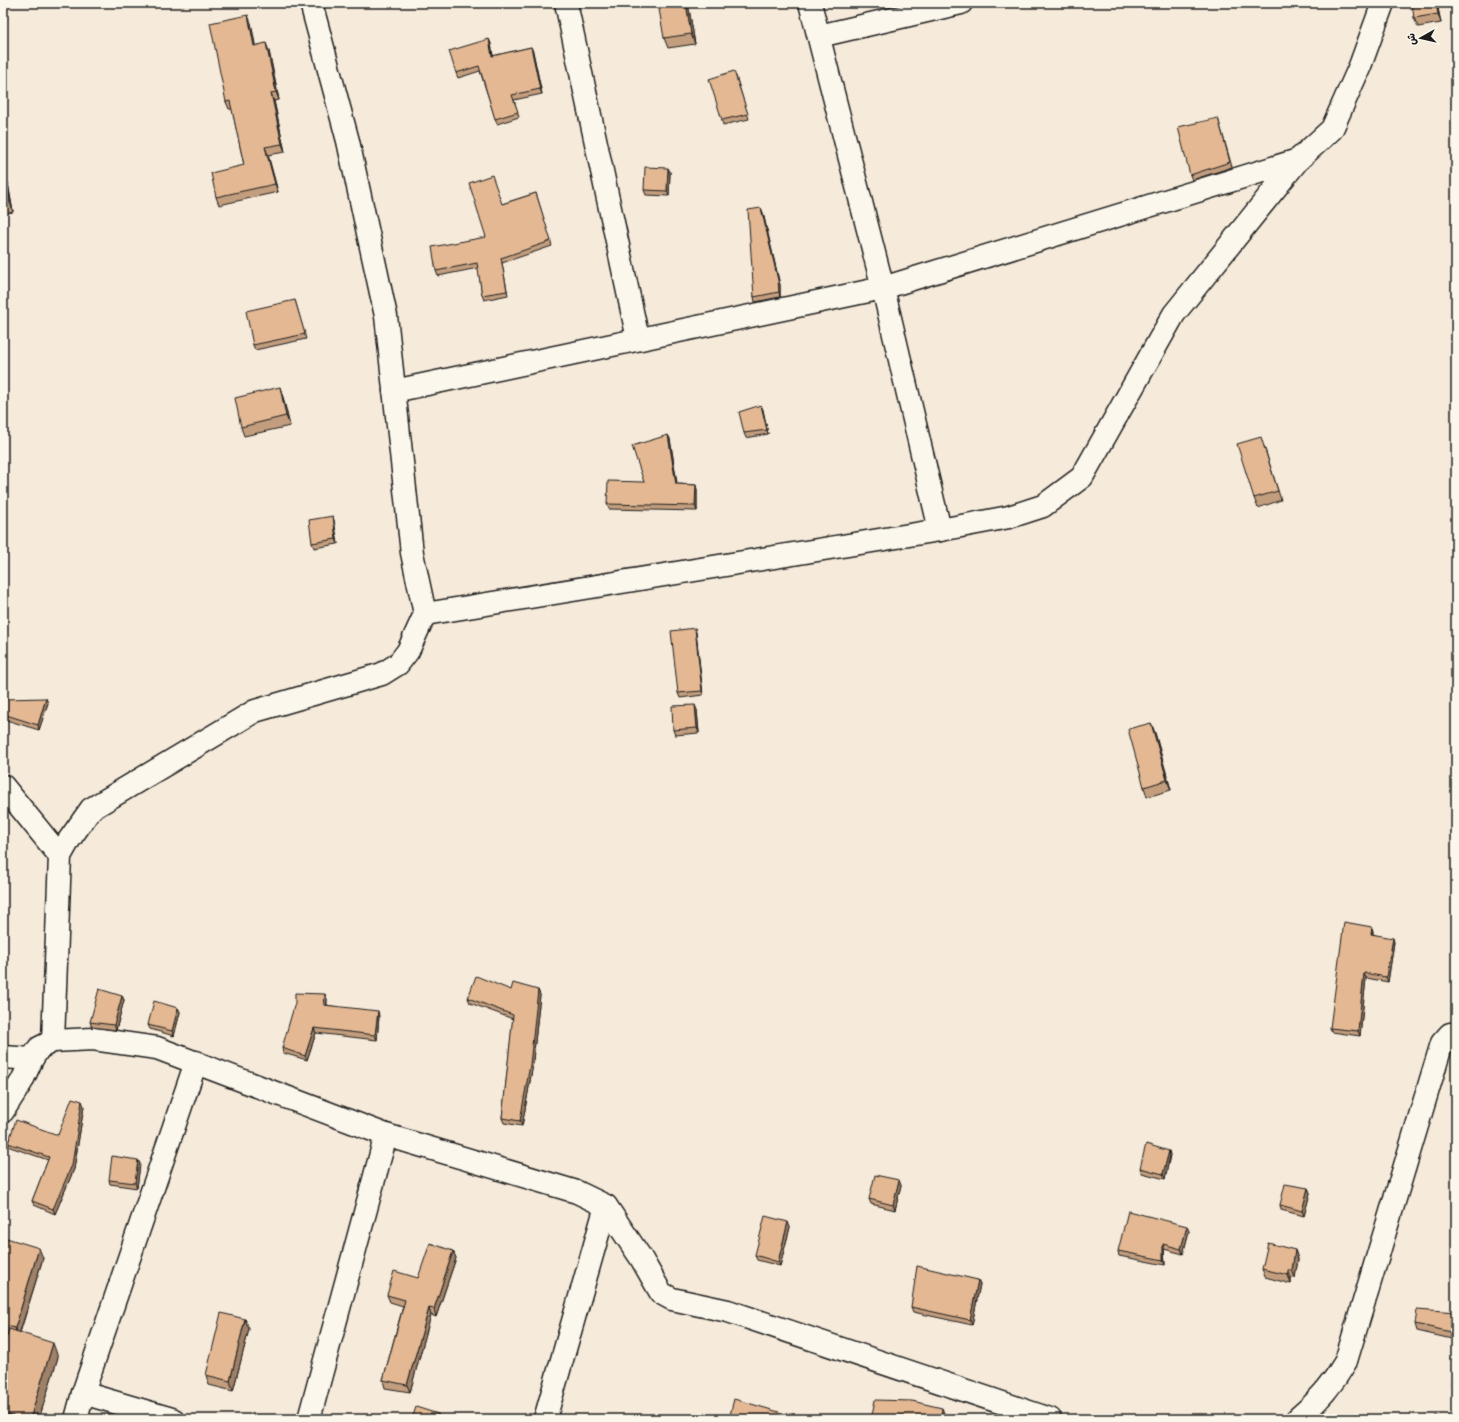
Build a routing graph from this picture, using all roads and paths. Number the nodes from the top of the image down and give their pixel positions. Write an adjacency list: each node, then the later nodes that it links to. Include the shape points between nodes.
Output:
1 (312, 3): 10 (street, via 348,141 386,316)
2 (566, 3): 9 (street)
3 (810, 3): 6 (street)
4 (961, 3): 6 (street)
5 (1383, 3): 7 (street, via 1360,66 1332,129)
6 (819, 36): 8 (street)
7 (1298, 160): 8 (street); 11 (street, via 1174,314 1082,477 1043,506 1009,517)
8 (883, 288): 9 (street); 11 (street)
9 (638, 339): 10 (street)
10 (394, 391): 12 (street, via 412,553)
11 (940, 530): 12 (street)
12 (425, 614): 14 (street, via 408,651 398,664 382,674 255,711 91,809)
13 (3, 786): 14 (street)
14 (60, 856): 16 (street)
15 (1456, 1033): 29 (street, via 1450,1034 1442,1043 1346,1361 1331,1386)
16 (53, 1041): 18 (street, via 39,1048); 19 (street, via 92,1039 149,1046)
17 (3, 1057): 18 (street)
18 (32, 1059): 20 (street)
19 (196, 1062): 21 (street); 23 (street)
20 (3, 1111)
21 (386, 1135): 22 (street, via 577,1192); 26 (street)
22 (606, 1206): 27 (street); 28 (street, via 661,1293 672,1299 728,1311)
23 (83, 1393): 24 (street); 25 (street)
24 (76, 1419)
25 (172, 1419)
26 (309, 1419)
27 (545, 1419)
28 (1050, 1419)
29 (1297, 1419)

